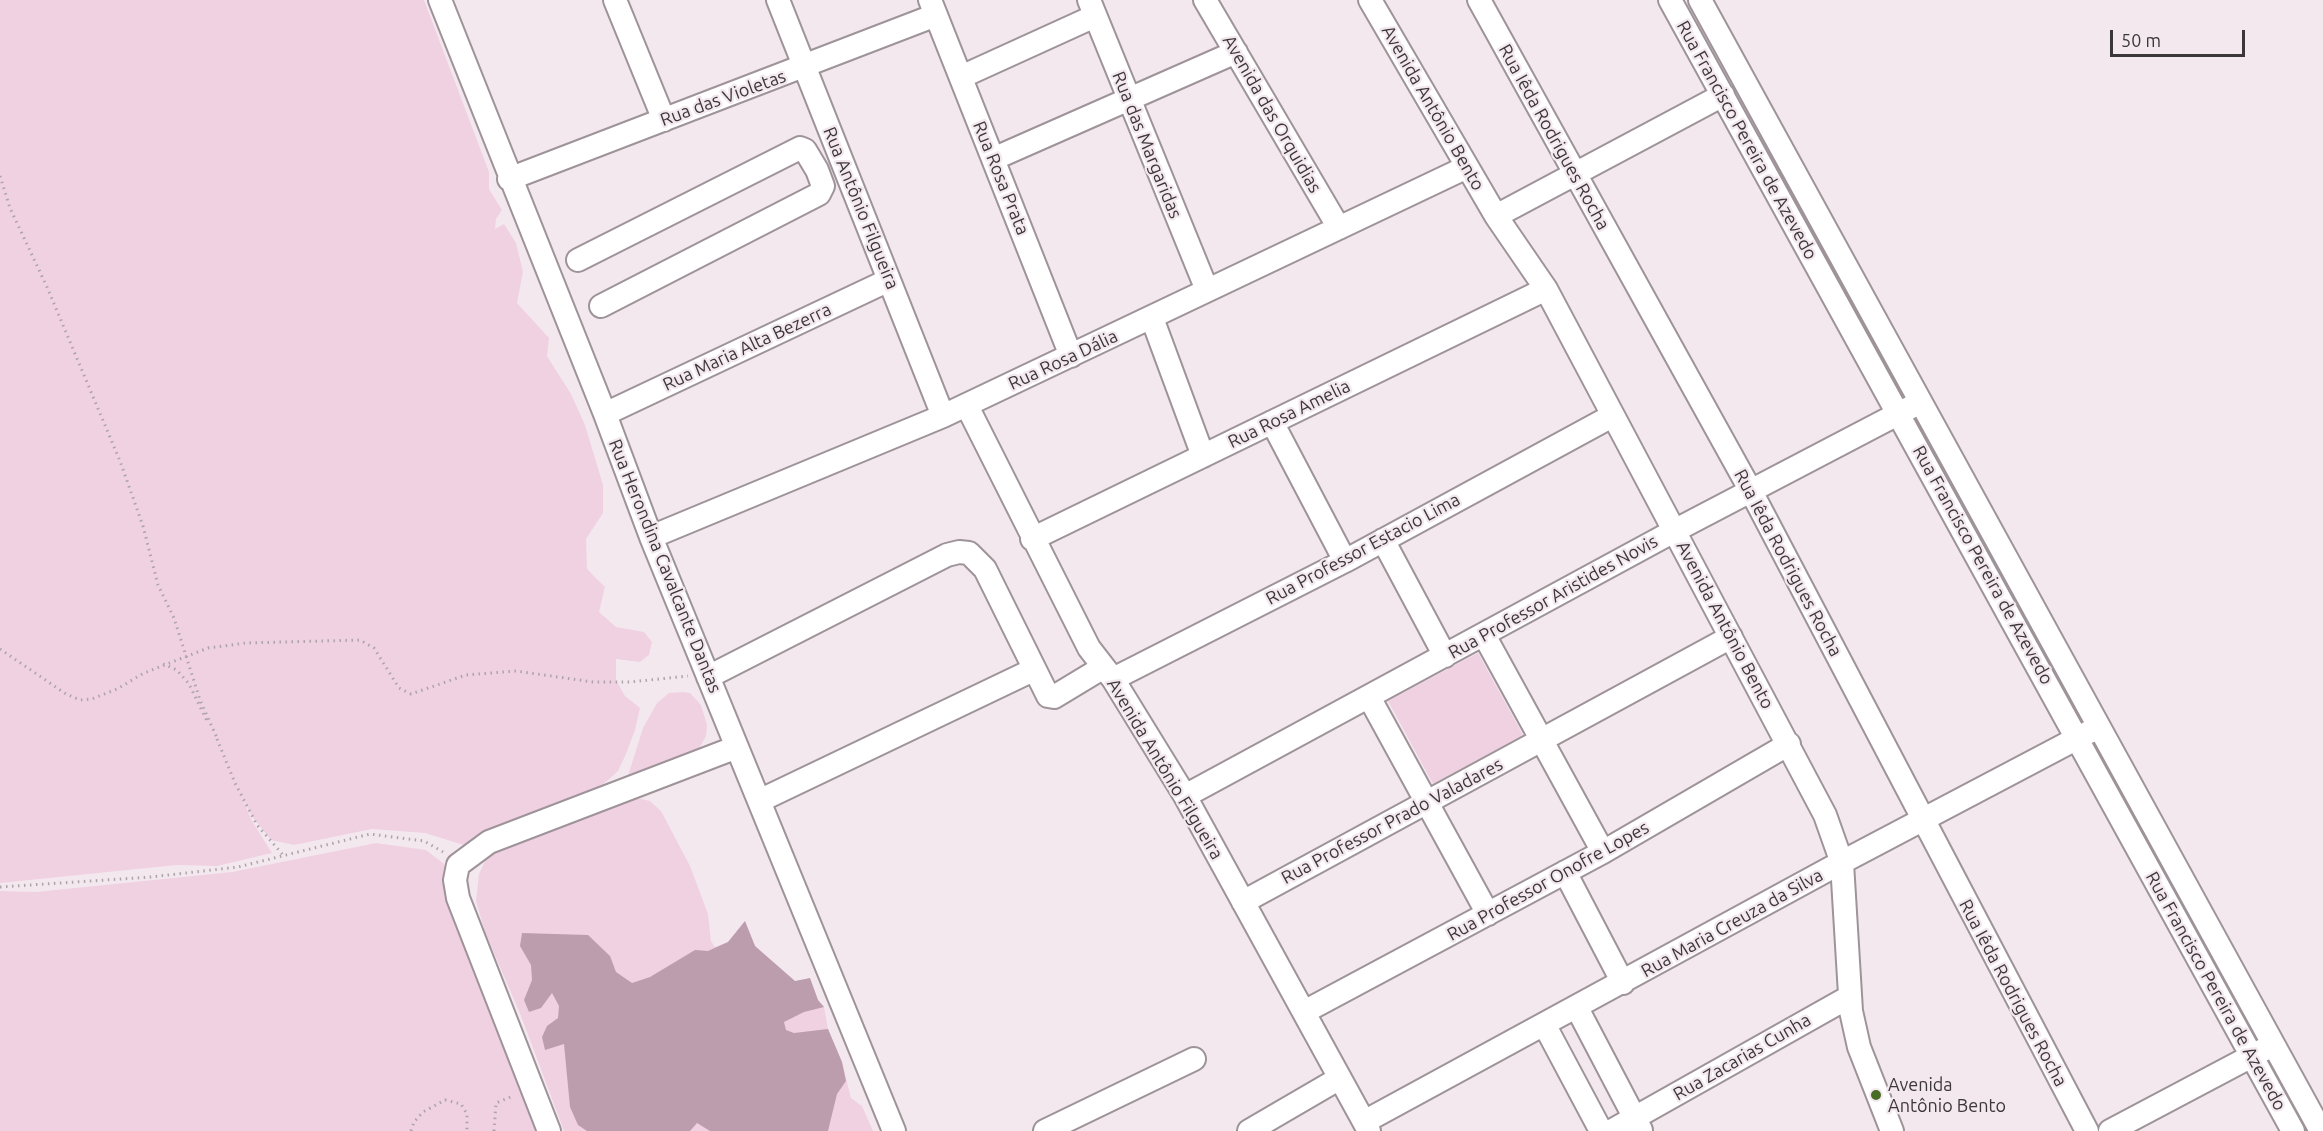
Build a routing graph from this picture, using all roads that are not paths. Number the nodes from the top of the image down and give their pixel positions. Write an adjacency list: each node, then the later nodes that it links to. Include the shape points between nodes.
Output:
1 (440, 0): 22 (street, Rua Herondina Cavalcante Dantas)
2 (615, 0): 16 (street)
3 (778, 0): 12 (street, Rua Antônio Filgueira)
4 (1205, 0): 11 (street, Avenida das Orquidias)
5 (1370, 0): 19 (street, Avenida Antônio Bento)
6 (1479, 0): 21 (street, Rua Iêda Rodrigues Rocha)
7 (1670, 0): 14 (street, Rua Francisco Pereira de Azevedo)
8 (1700, 0): 32 (street, Rua Francisco Pereira de Azevedo)
9 (933, 7): 12 (street, Rua das Violetas); 13 (street, Rua Rosa Prata)
10 (1092, 8): 13 (street); 15 (street, Rua das Margaridas)
11 (1236, 52): 15 (street); 24 (street, Avenida das Orquidias)
12 (805, 67): 16 (street, Rua das Violetas); 17 (street, Rua Antônio Filgueira)
13 (961, 77): 18 (street, Rua Rosa Prata)
14 (1723, 95): 21 (street); 34 (street, Rua Francisco Pereira de Azevedo)
15 (1129, 100): 18 (street); 27 (street, Rua das Margaridas)
16 (664, 120): 22 (street, Rua das Violetas)
17 (840, 157): 20 (street); 26 (street, Rua Antônio Filgueira)
18 (993, 159): 31 (street, Rua Rosa Prata)
19 (1467, 167): 23 (street, Avenida Antônio Bento); 24 (street, Rua Rosa Dália)
20 (817, 170): 25 (street, via 800,148); 29 (street, via 823,186 819,194)
21 (1575, 174): 23 (street); 40 (street, Rua Iêda Rodrigues Rocha)
22 (509, 179): 35 (street, Rua Herondina Cavalcante Dantas)
23 (1496, 216): 28 (street, Avenida Antônio Bento)
24 (1339, 228): 27 (street, Rua Rosa Dália)
25 (578, 260)
26 (889, 280): 35 (street, Rua Maria Alta Bezerra); 36 (street, Rua Antônio Filgueira)
27 (1206, 290): 30 (street, Rua Rosa Dália)
28 (1540, 292): 37 (street, Avenida Antônio Bento); 38 (street, Rua Rosa Amelia)
29 (601, 306)
30 (1152, 318): 31 (street, Rua Rosa Dália); 39 (street)
31 (1071, 356): 33 (street, Rua Rosa Dália)
32 (1922, 401): 34 (street, Rua Professor Aristides Novis); 53 (street, Rua Francisco Pereira de Azevedo)
33 (966, 406): 36 (street, Rua Rosa Dália); 43 (street, Avenida Antônio Filgueira)
34 (1900, 413): 40 (street, Rua Professor Aristides Novis); 54 (street, Rua Francisco Pereira de Azevedo)
35 (605, 414): 42 (street, Rua Herondina Cavalcante Dantas)
36 (943, 416): 42 (street, Rua Rosa Dália)
37 (1607, 418): 41 (street, Avenida Antônio Bento); 44 (street, Rua Professor Estacio Lima)
38 (1272, 422): 39 (street, Rua Rosa Amelia); 45 (street)
39 (1203, 456): 43 (street, Rua Rosa Amelia)
40 (1752, 493): 41 (street, Rua Professor Aristides Novis); 61 (street, Rua Iêda Rodrigues Rocha)
41 (1669, 534): 46 (street, Rua Professor Aristides Novis); 47 (street, Avenida Antônio Bento)
42 (651, 537): 51 (street, Rua Herondina Cavalcante Dantas)
43 (1032, 539): 50 (street, Avenida Antônio Filgueira)
44 (1383, 540): 45 (street, Rua Professor Estacio Lima); 48 (street)
45 (1345, 561): 50 (street, Rua Professor Estacio Lima)
46 (1484, 635): 48 (street, Rua Professor Aristides Novis); 55 (street)
47 (1726, 640): 55 (street, Rua Professor Prado Valadares); 57 (street, Avenida Antônio Bento)
48 (1445, 656): 52 (street, Rua Professor Aristides Novis)
49 (1033, 670): 50 (street, Rua Professor Estacio Lima, via 1050,698); 51 (street, via 985,569 969,553 947,555); 59 (street)
50 (1108, 674): 58 (street, Avenida Antônio Filgueira)
51 (708, 677): 56 (street, Rua Herondina Cavalcante Dantas)
52 (1369, 697): 58 (street, Rua Professor Aristides Novis); 60 (street)
53 (2100, 726): 54 (street, Rua Maria Creuza da Silva); 63 (street, Rua Francisco Pereira de Azevedo)
54 (2078, 738): 61 (street, Rua Maria Creuza da Silva); 66 (street, Rua Francisco Pereira de Azevedo)
55 (1542, 740): 60 (street, Rua Professor Prado Valadares); 62 (street)
56 (737, 747): 59 (street, Rua Herondina Cavalcante Dantas); 81 (street, via 489,842 458,865 458,898)
57 (1784, 747): 62 (street, Rua Professor Onofre Lopes); 64 (street, Avenida Antônio Bento, via 1826,815)
58 (1185, 796): 67 (street, Avenida Antônio Filgueira)
59 (759, 801): 82 (street, Rua Herondina Cavalcante Dantas)
60 (1427, 802): 67 (street, Rua Professor Prado Valadares); 68 (street)
61 (1923, 822): 64 (street, Rua Maria Creuza da Silva); 87 (street, Rua Iêda Rodrigues Rocha)
62 (1604, 852): 65 (street, Rua Professor Onofre Lopes)
63 (2174, 861): 66 (street); 74 (street, Rua Francisco Pereira de Azevedo)
64 (1836, 866): 69 (street, Rua Maria Creuza da Silva); 70 (street, Avenida Antônio Bento)
65 (1565, 872): 68 (street, Rua Professor Onofre Lopes); 69 (street)
66 (2151, 872): 75 (street, Rua Francisco Pereira de Azevedo)
67 (1243, 902): 72 (street, Avenida Antônio Filgueira)
68 (1488, 914): 72 (street, Rua Professor Onofre Lopes)
69 (1623, 983): 71 (street, Rua Maria Creuza da Silva)
70 (1844, 1000): 78 (street, Rua Zacarias Cunha); 80 (street, Avenida Antônio Bento)
71 (1577, 1008): 73 (street, Rua Maria Creuza da Silva); 78 (street)
72 (1304, 1012): 77 (street, Avenida Antônio Filgueira)
73 (1544, 1024): 79 (street, Rua Maria Creuza da Silva); 85 (street)
74 (2274, 1044): 75 (street); 90 (street, Rua Francisco Pereira de Azevedo)
75 (2252, 1056): 88 (street); 89 (street, Rua Francisco Pereira de Azevedo)
76 (1194, 1059): 83 (street)
77 (1340, 1078): 79 (street, Avenida Antônio Filgueira); 84 (street)
78 (1639, 1124): 86 (street, Rua Zacarias Cunha)
79 (1366, 1127)
80 (1881, 1128)
81 (549, 1131)
82 (894, 1131)
83 (1045, 1131)
84 (1249, 1131)
85 (1601, 1131)
86 (1611, 1131)
87 (2087, 1131)
88 (2110, 1131)
89 (2293, 1131)
90 (2321, 1131)

